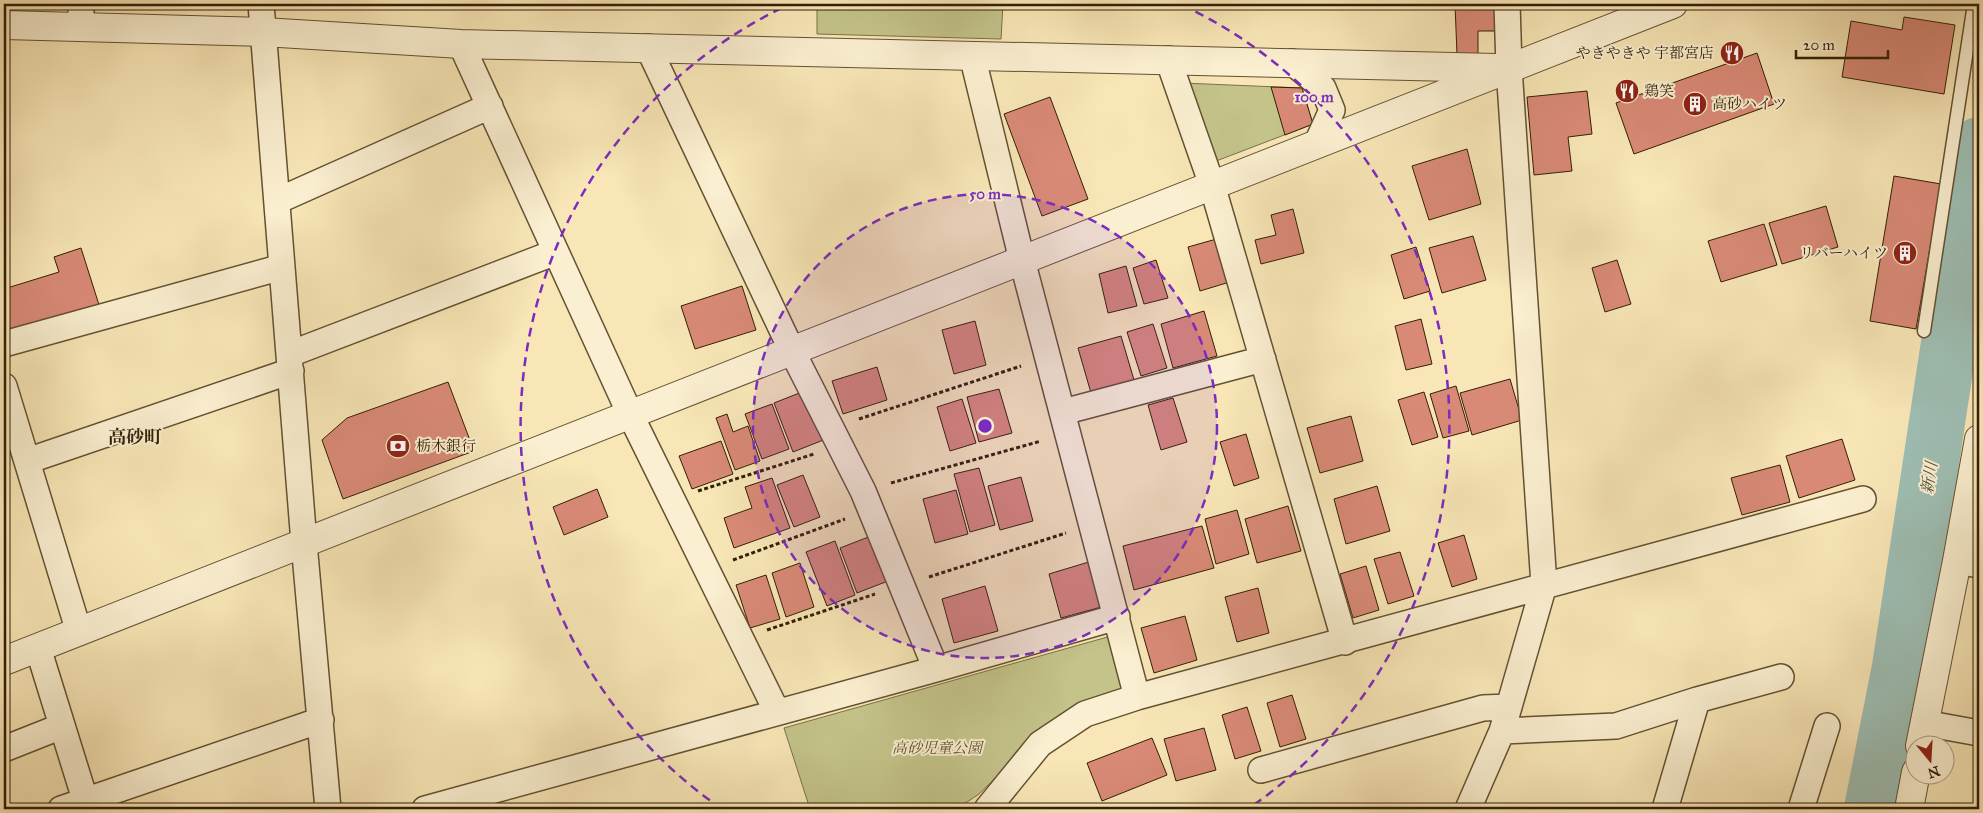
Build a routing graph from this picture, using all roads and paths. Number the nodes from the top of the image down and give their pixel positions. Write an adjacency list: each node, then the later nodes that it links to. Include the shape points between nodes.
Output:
1 (261, 4): 7 (street)
2 (1507, 4): 13 (street)
3 (1673, 4): 13 (street)
4 (1974, 4): 21 (lane)
5 (81, 16): 6 (street); 7 (street)
6 (4, 25)
7 (263, 32): 8 (street); 17 (street)
8 (461, 44): 9 (street); 14 (street)
9 (648, 47): 10 (street); 23 (street)
10 (972, 55): 11 (street); 19 (street)
11 (1168, 59): 12 (street); 16 (street)
12 (1292, 62): 13 (street); 15 (street, via 1323,88 1332,110)
13 (1509, 68): 15 (street); 41 (street)
14 (490, 106): 17 (street); 18 (street)
15 (1317, 143): 16 (street)
16 (1212, 185): 19 (street); 25 (street)
17 (277, 202): 20 (street)
18 (556, 252): 26 (street); 28 (street)
19 (1022, 260): 23 (street); 24 (street)
20 (282, 267): 22 (street); 26 (street)
21 (1924, 331)
22 (4, 344)
23 (792, 351): 28 (street); 30 (street)
24 (1048, 357): 29 (street); 30 (path)
25 (1262, 359): 29 (street); 45 (street)
26 (290, 363): 32 (street); 37 (street)
27 (4, 386): 32 (street)
28 (630, 414): 34 (street); 37 (street)
29 (1065, 422): 35 (path); 36 (street)
30 (836, 436): 34 (path); 35 (street)
31 (1979, 439): 38 (street)
32 (26, 461): 43 (street)
33 (1863, 499): 41 (street)
34 (672, 500): 39 (street)
35 (867, 500): 39 (path); 40 (street)
36 (1092, 524): 40 (path); 42 (street)
37 (304, 543): 43 (street); 54 (street)
38 (1968, 563): 58 (street)
39 (707, 570): 44 (street)
40 (902, 585): 44 (path); 48 (street)
41 (1544, 586): 45 (street); 52 (street)
42 (1117, 616): 48 (street); 50 (street)
43 (79, 632): 46 (street)
44 (740, 638): 53 (street)
45 (1345, 642): 50 (street)
46 (38, 648): 47 (street); 55 (street)
47 (4, 661)
48 (936, 669): 53 (street)
49 (1781, 677): 51 (street)
50 (1137, 697): 67 (street, via 1085,714 1040,744)
51 (1697, 700): 57 (street, via 1616,726); 69 (street)
52 (1509, 707): 57 (street); 61 (street, via 1483,708)
53 (777, 712): 66 (street)
54 (321, 720): 63 (street); 65 (street)
55 (62, 726): 60 (street); 63 (street)
56 (1826, 726): 70 (street)
57 (1502, 732): 68 (street)
58 (1922, 734): 59 (street)
59 (1979, 734)
60 (4, 748)
61 (1261, 770)
62 (1913, 786): 71 (street)
63 (87, 805): 64 (street)
64 (61, 809)
65 (328, 809)
66 (425, 809)
67 (987, 809)
68 (1468, 809)
69 (1665, 809)
70 (1801, 809)
71 (1909, 809)

